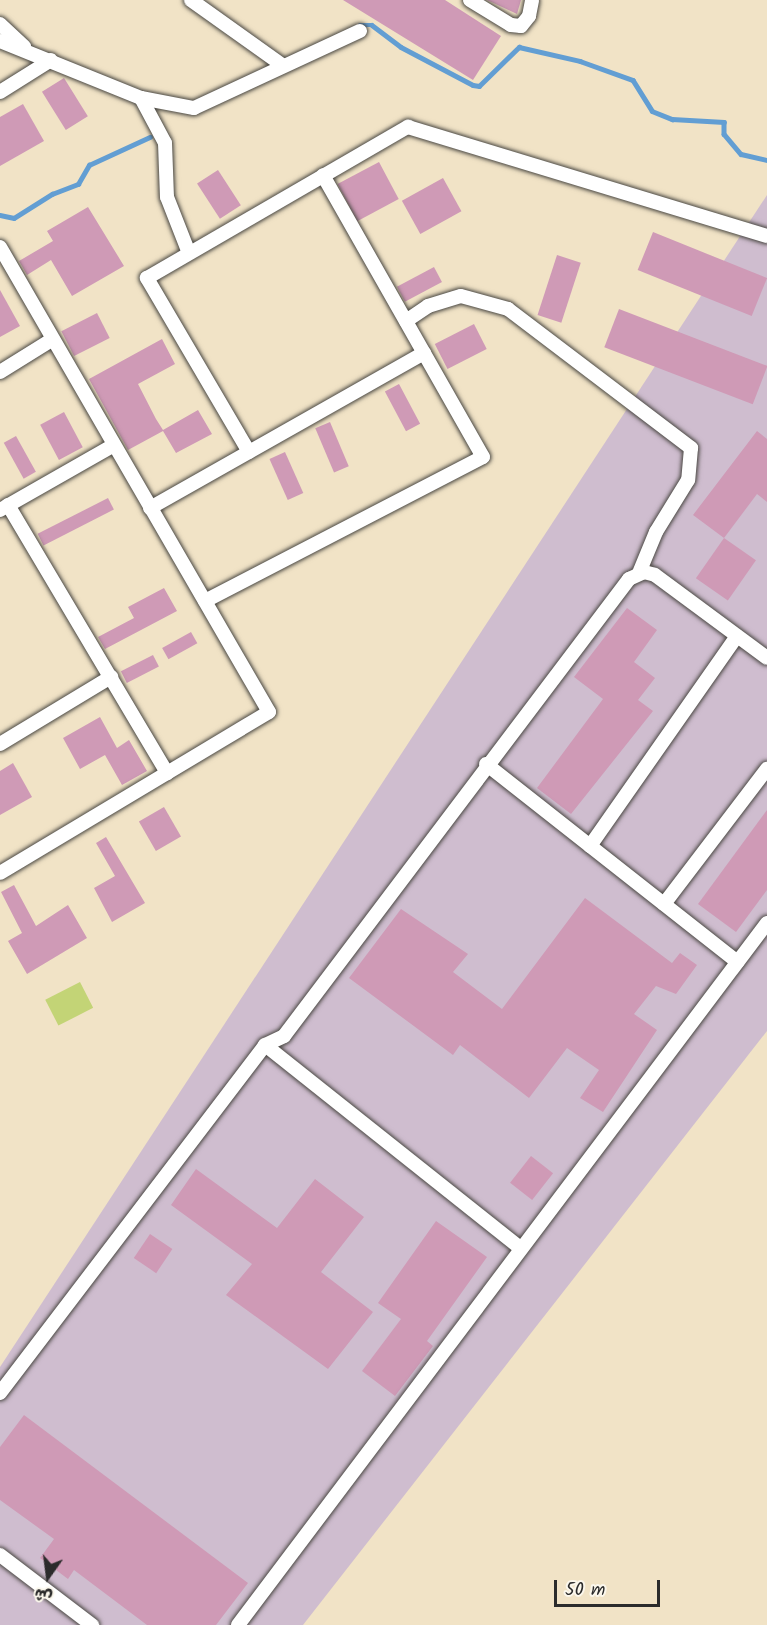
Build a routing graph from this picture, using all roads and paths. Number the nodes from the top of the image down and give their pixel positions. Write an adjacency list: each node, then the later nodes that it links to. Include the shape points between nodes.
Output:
1 (191, 0): 9 (street)
2 (470, 0): 3 (street, via 511,25 521,26 529,16)
3 (532, 0)
4 (0, 24): 7 (street)
5 (360, 31): 9 (street)
6 (0, 41): 7 (street)
7 (30, 51): 8 (street)
8 (51, 60): 10 (street); 11 (street)
9 (282, 65): 11 (street, via 194,108)
10 (0, 92)
11 (141, 98): 15 (street, via 165,143 167,197)
12 (323, 174): 13 (street, via 408,127); 15 (street); 16 (street)
13 (767, 236)
14 (0, 247): 17 (street)
15 (189, 253): 21 (street, via 147,278)
16 (406, 321): 18 (street); 24 (street, via 428,306 461,296 508,309 691,448 688,480 656,532)
17 (53, 339): 19 (street); 20 (street)
18 (424, 353): 21 (street); 25 (street, via 483,457)
19 (0, 372)
20 (114, 445): 22 (street); 23 (street)
21 (249, 452): 23 (street)
22 (4, 507): 28 (street)
23 (150, 508): 25 (street)
24 (639, 573): 26 (street, via 655,575); 30 (street, via 629,579)
25 (205, 602): 32 (street, via 269,712)
26 (737, 636): 27 (street); 33 (street)
27 (767, 658)
28 (111, 676): 29 (street); 32 (street)
29 (0, 744)
30 (486, 764): 33 (street); 38 (street, via 284,1036)
31 (767, 769): 35 (street)
32 (167, 773): 34 (street)
33 (590, 846): 35 (street)
34 (0, 873)
35 (664, 904): 37 (street)
36 (767, 923): 37 (street)
37 (738, 962): 39 (street)
38 (265, 1045): 39 (street); 40 (street)
39 (520, 1248): 43 (street)
40 (0, 1393)
41 (0, 1555): 42 (street)
42 (92, 1625)
43 (238, 1625)

